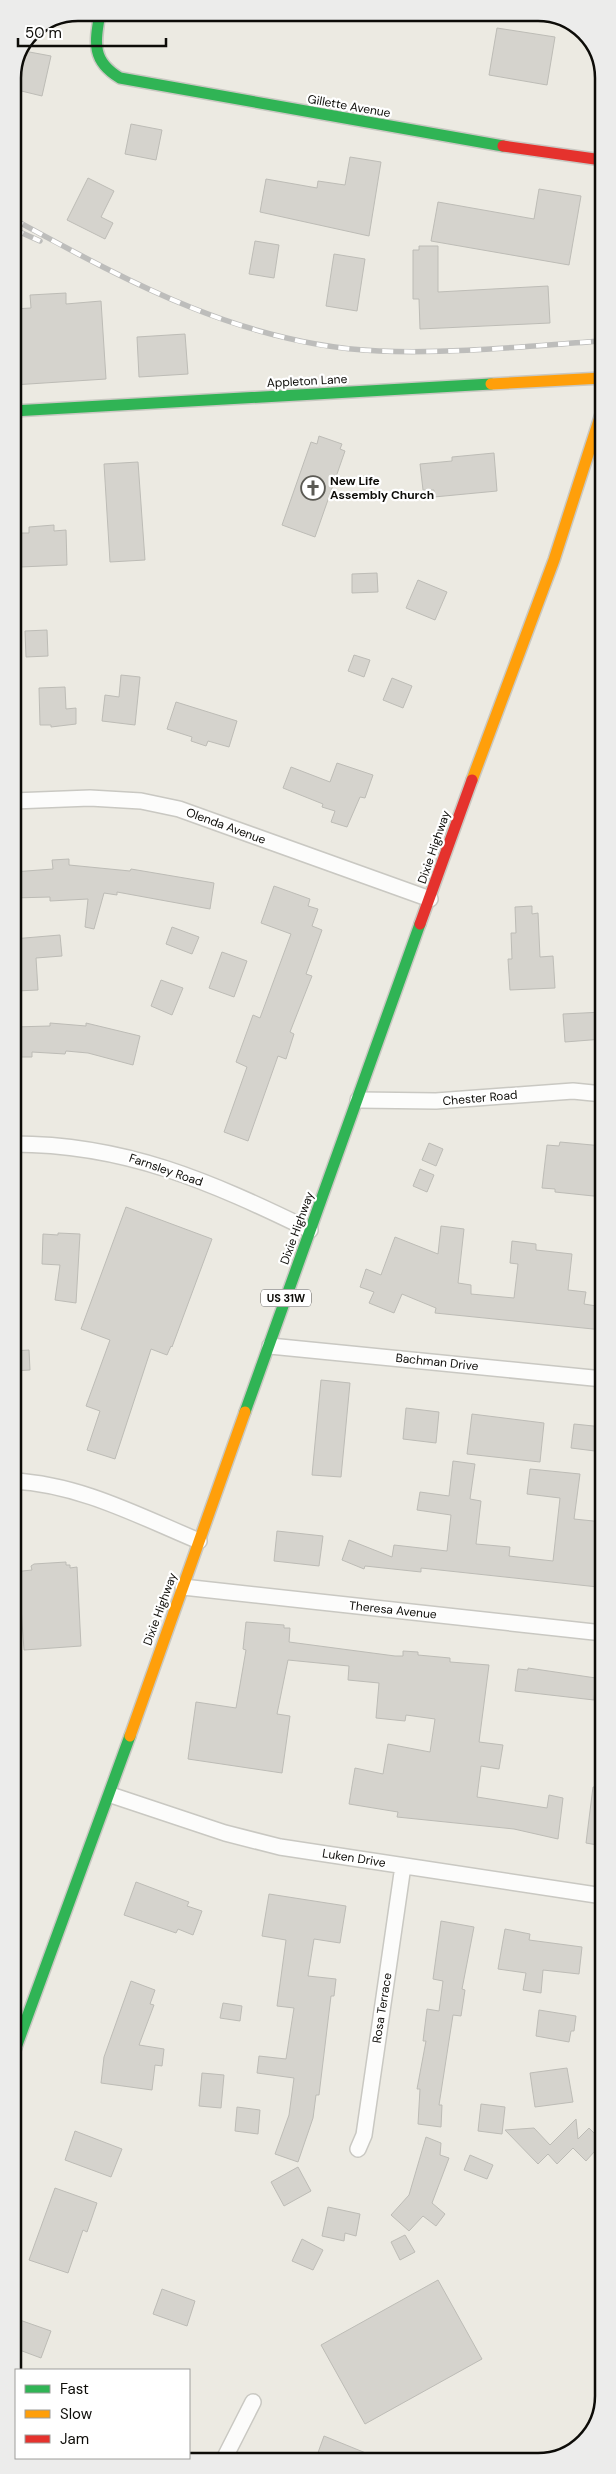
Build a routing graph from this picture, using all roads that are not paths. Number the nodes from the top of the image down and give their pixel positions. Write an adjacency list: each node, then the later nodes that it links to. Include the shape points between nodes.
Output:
1 (99, 21): 2 (main road, Gillette Avenue, via 98,60 108,73 120,78 469,142)
2 (595, 159)
3 (595, 378): 4 (main road, Appleton Lane)
4 (21, 412)
5 (595, 433): 7 (main road, Dixie Highway / US 31W, via 554,560)
6 (21, 801): 7 (street, Olenda Avenue, via 90,798 141,801 179,809)
7 (430, 898): 9 (main road, Dixie Highway / US 31W)
8 (595, 1093): 9 (street, Chester Road, via 573,1091 436,1101)
9 (358, 1100): 11 (main road, Dixie Highway / US 31W)
10 (21, 1144): 11 (street, Farnsley Road, via 67,1146 155,1164)
11 (310, 1230): 12 (main road, Dixie Highway / US 31W)
12 (270, 1346): 13 (street, Bachman Drive); 15 (main road, Dixie Highway / US 31W)
13 (595, 1377)
14 (21, 1482): 15 (street, via 99,1498)
15 (199, 1541): 16 (main road, Dixie Highway / US 31W)
16 (183, 1587): 17 (street, Theresa Avenue); 18 (main road, Dixie Highway / US 31W)
17 (595, 1632)
18 (111, 1795): 19 (street, Luken Drive, via 261,1843); 21 (main road, Dixie Highway / US 31W, via 88,1848)
19 (403, 1866): 20 (street, Luken Drive); 22 (street, Rosa Terrace, via 364,2135)
20 (595, 1895)
21 (21, 2034)
22 (358, 2149)
23 (252, 2402): 24 (street)
24 (227, 2453)

